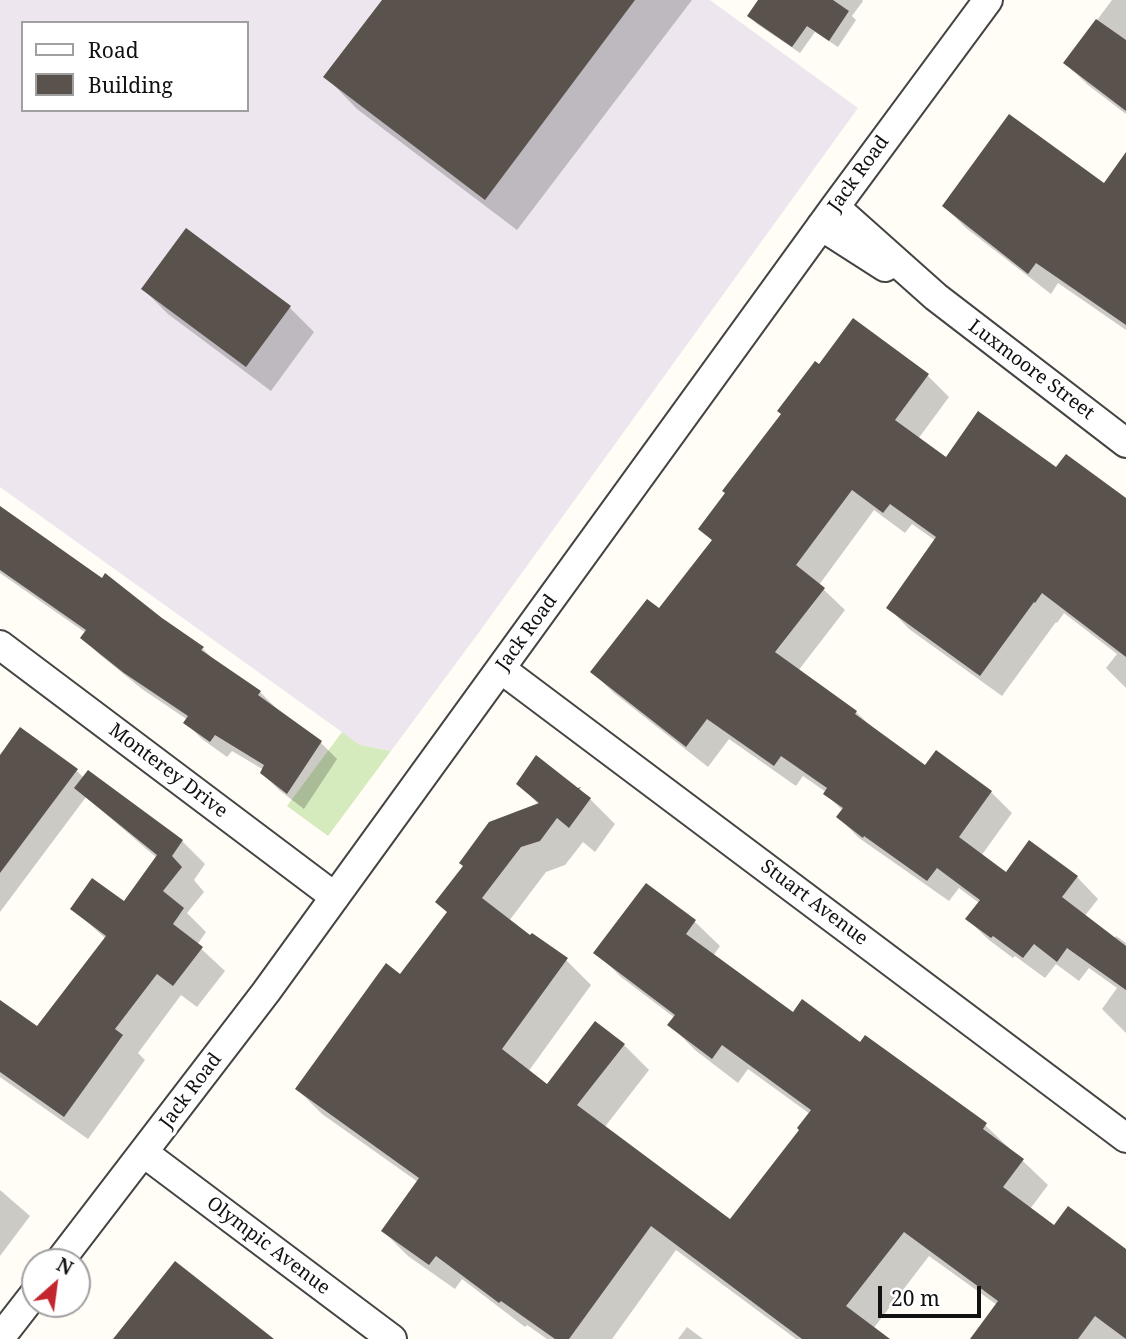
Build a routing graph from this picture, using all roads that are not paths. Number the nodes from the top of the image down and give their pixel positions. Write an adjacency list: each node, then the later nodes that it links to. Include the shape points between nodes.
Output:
1 (988, 0): 2 (street, Jack Road)
2 (828, 217): 3 (street, Luxmoore Street); 5 (street, Jack Road)
3 (1126, 443)
4 (2, 649): 6 (street, Monterey Drive)
5 (501, 669): 6 (street, Jack Road); 7 (street, Stuart Avenue)
6 (335, 897): 8 (street, Jack Road)
7 (1126, 1139)
8 (144, 1153): 9 (street, Jack Road); 12 (street, Olympic Avenue)
9 (70, 1248)
10 (21, 1311): 11 (street)
11 (0, 1338)
12 (392, 1339)

